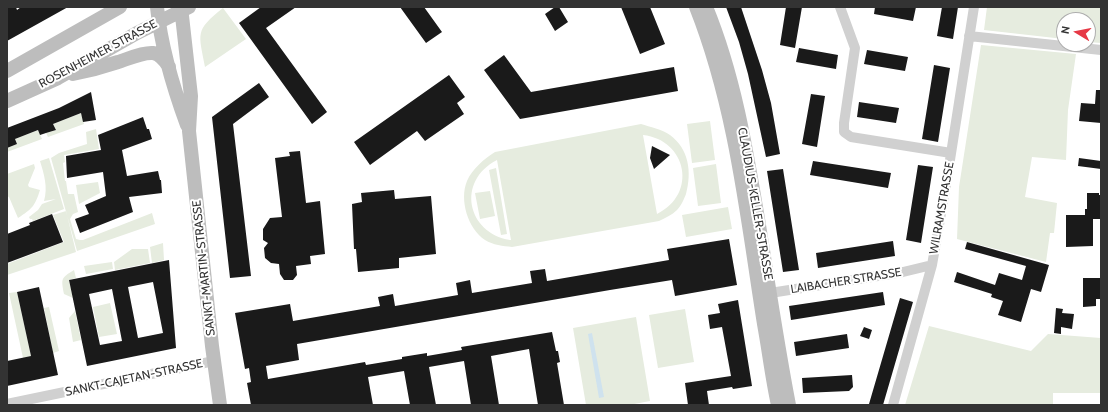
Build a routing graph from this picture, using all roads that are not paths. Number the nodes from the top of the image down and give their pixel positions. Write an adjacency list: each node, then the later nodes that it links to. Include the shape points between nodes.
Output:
1 (120, 7): 12 (main road)
2 (158, 7): 8 (main road, SANKT-MARTIN-STRASSE)
3 (696, 7): 18 (main road, CLAUDIUS-KELLER-STRASSE, via 718,68 729,113)
4 (706, 7): 18 (main road, CLAUDIUS-KELLER-STRASSE, via 723,52 739,112 750,167)
5 (840, 7): 16 (street, via 855,48 844,132 851,137)
6 (974, 7): 9 (street, WILRAMSTRASSE)
7 (184, 8): 8 (main road, ROSENHEIMER STRASSE); 15 (main road, SANKT-MARTIN-STRASSE, via 191,96)
8 (159, 22): 11 (main road, SANKT-MARTIN-STRASSE); 13 (main road, ROSENHEIMER STRASSE)
9 (969, 36): 10 (street); 16 (street, WILRAMSTRASSE)
10 (1101, 50)
11 (169, 67): 13 (main road, via 164,59 154,53 143,54); 15 (main road, SANKT-MARTIN-STRASSE)
12 (7, 70)
13 (58, 78): 14 (main road, ROSENHEIMER STRASSE)
14 (7, 101)
15 (189, 131): 19 (main road, SANKT-MARTIN-STRASSE)
16 (952, 153): 17 (street, WILRAMSTRASSE)
17 (932, 265): 18 (street, LAIBACHER STRASSE); 24 (street, WILRAMSTRASSE)
18 (765, 294): 22 (main road, CLAUDIUS-KELLER-STRASSE); 23 (main road, CLAUDIUS-KELLER-STRASSE)
19 (214, 361): 20 (street, SANKT-CAJETAN-STRASSE); 21 (main road, SANKT-MARTIN-STRASSE)
20 (7, 404)
21 (220, 405)
22 (778, 405)
23 (789, 405)
24 (893, 405)

